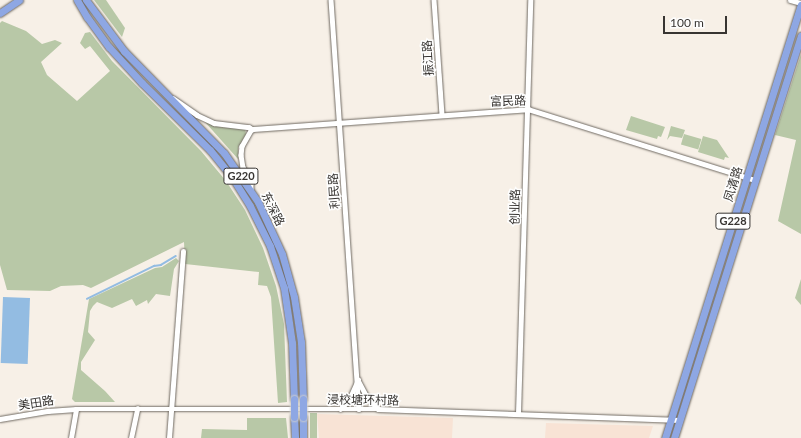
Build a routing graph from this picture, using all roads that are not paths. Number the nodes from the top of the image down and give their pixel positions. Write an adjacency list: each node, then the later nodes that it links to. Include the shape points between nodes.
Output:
1 (19, 0): 9 (highway)
2 (77, 0): 34 (highway, 东深路 / G220, bridge, via 109,46 142,83 210,150 232,177 270,246 284,288 292,338)
3 (86, 0): 11 (highway, 东深路 / G220, via 116,41)
4 (331, 0): 14 (street, 利民路)
5 (434, 0): 13 (street, 振江路)
6 (530, 0): 12 (street, 创业路)
7 (790, 0): 8 (street)
8 (801, 4): 16 (highway, 凤清路 / G228)
9 (0, 13)
10 (801, 36): 17 (highway, 凤清路 / G228)
11 (167, 95): 15 (street, 富民路, via 208,121); 18 (highway, 东深路 / G220, via 216,144)
12 (528, 109): 13 (street, 富民路); 16 (street, 富民路); 27 (street, 创业路)
13 (442, 115): 14 (street, 富民路)
14 (340, 123): 15 (street, 富民路); 20 (street, 利民路)
15 (252, 129): 18 (street, via 242,146 241,154 243,167 251,183)
16 (747, 177): 17 (street, 富民路); 29 (highway, 凤清路 / G228)
17 (755, 180): 30 (highway, 凤清路 / G228)
18 (251, 191): 35 (highway, 东深路 / G220, bridge, via 273,233 292,286 300,331)
19 (183, 252): 23 (street)
20 (358, 380): 24 (street, 利民路, via 349,400); 25 (street, 利民路); 26 (street, 利民路)
21 (76, 409): 22 (street, 浸校塘环村路); 28 (street, 美田路, via 52,410); 31 (street)
22 (137, 409): 23 (street, 浸校塘环村路); 32 (street)
23 (171, 409): 24 (street, 浸校塘环村路); 33 (street)
24 (340, 409): 25 (street, 浸校塘环村路)
25 (359, 409): 26 (street, 浸校塘环村路)
26 (378, 409): 27 (street, 浸校塘环村路)
27 (518, 414): 29 (street, 浸校塘环村路)
28 (0, 419)
29 (671, 419): 30 (street, 浸校塘环村路); 36 (highway, 凤清路 / G228)
30 (680, 420): 37 (highway, 凤清路 / G228)
31 (71, 438)
32 (131, 438)
33 (169, 438)
34 (295, 438)
35 (303, 438)
36 (665, 438)
37 (674, 438)

